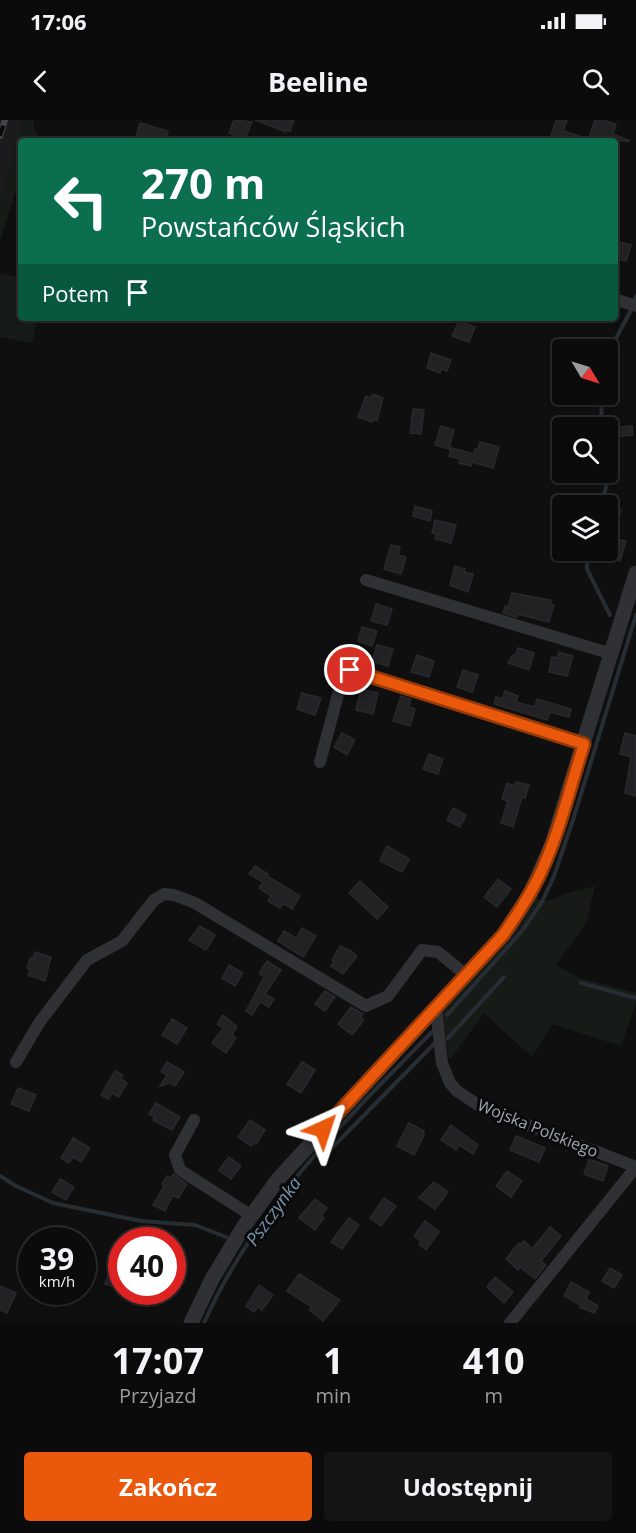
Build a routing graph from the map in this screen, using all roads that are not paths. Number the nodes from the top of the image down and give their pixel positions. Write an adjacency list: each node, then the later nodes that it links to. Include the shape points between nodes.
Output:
1 (636, 573): 3 (street)
2 (366, 580): 3 (street)
3 (612, 654): 4 (street)
4 (584, 744): 5 (street, via 350,670 344,672); 6 (street, via 541,873 503,935)
5 (320, 762)
6 (466, 975): 7 (street); 8 (street, via 438,952 422,950 388,996 366,1006 195,903 164,894 154,900 122,941 87,960 39,1023)
7 (436, 1008): 10 (street, Wojska Polskiego, via 442,1063 457,1091 481,1107); 11 (street, via 279,1178)
8 (16, 1062)
9 (194, 1120): 11 (street, via 175,1155 180,1170)
10 (636, 1167): 13 (street, Wojska Polskiego)
11 (252, 1216): 12 (street, via 212,1279)
12 (191, 1323)
13 (510, 1323)

